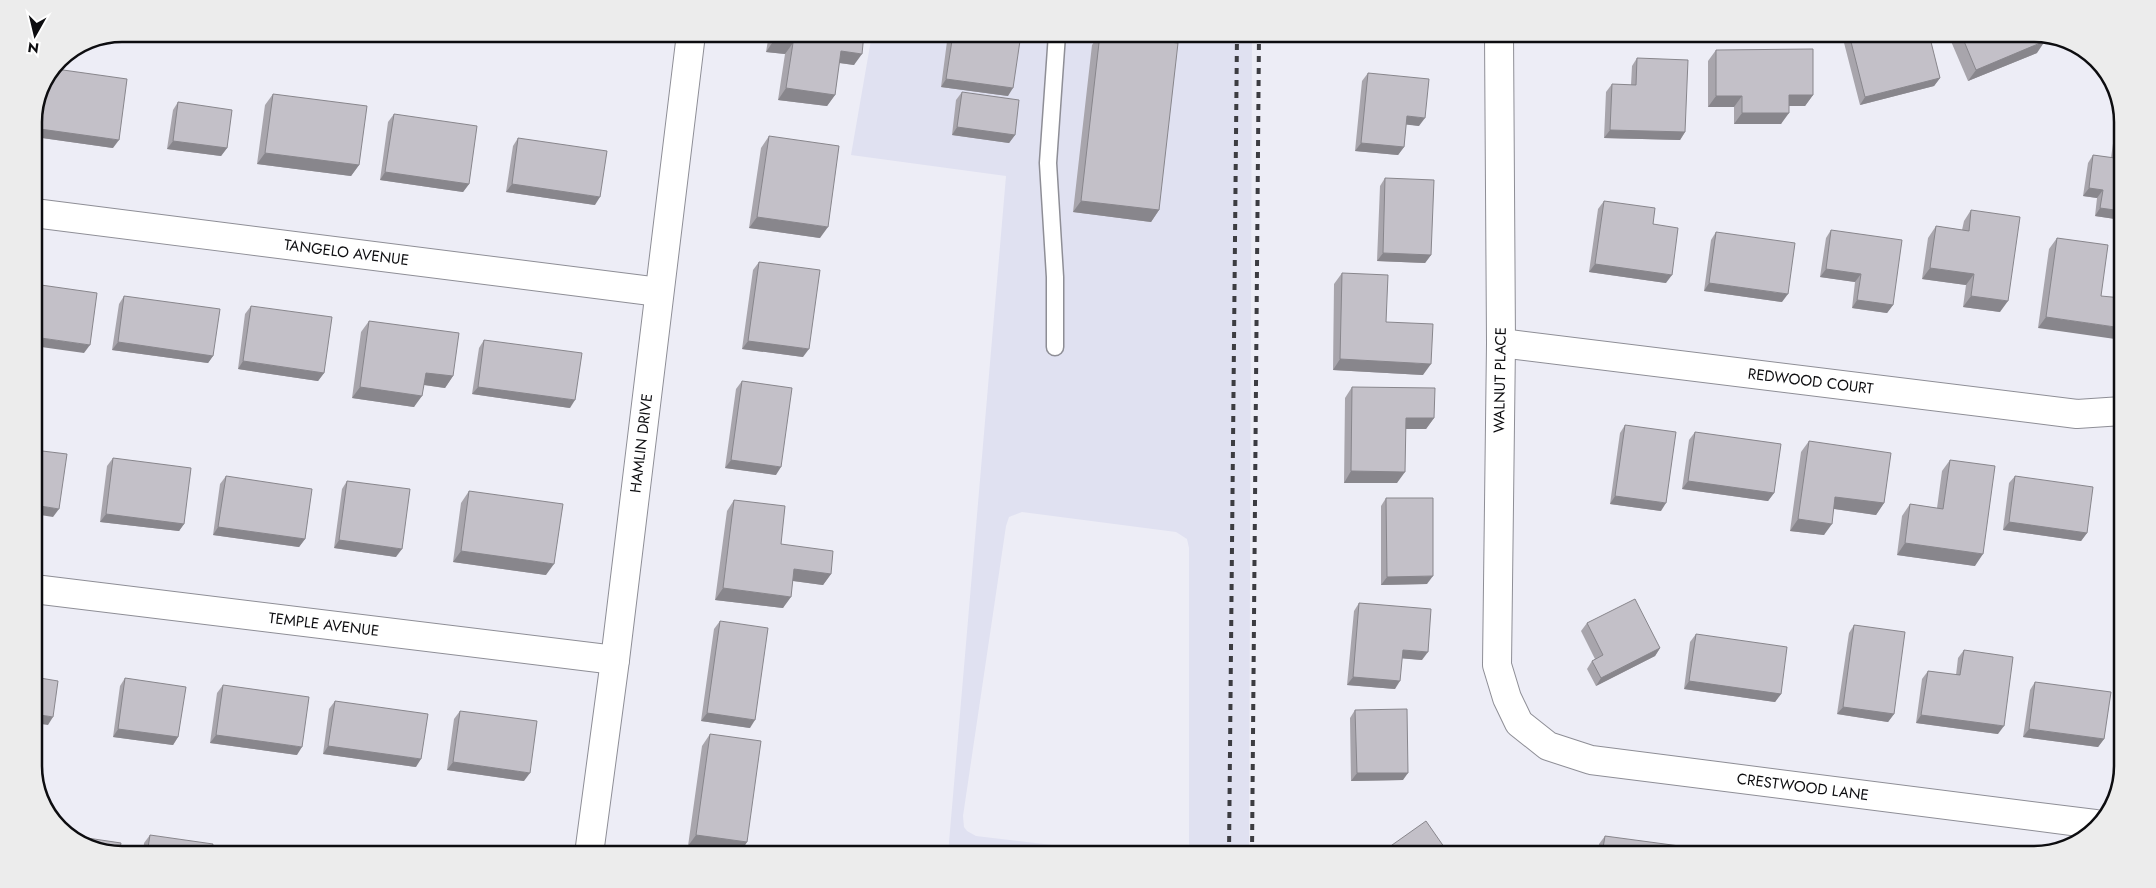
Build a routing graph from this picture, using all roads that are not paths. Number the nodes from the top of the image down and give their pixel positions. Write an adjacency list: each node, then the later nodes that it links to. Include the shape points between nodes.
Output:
1 (690, 42): 5 (street, HAMLIN DRIVE)
2 (1056, 42): 7 (lane, via 1048,163)
3 (1499, 42): 6 (street, WALNUT PLACE)
4 (43, 214): 5 (street, TANGELO AVENUE)
5 (659, 292): 10 (street, HAMLIN DRIVE)
6 (1501, 343): 8 (street, REDWOOD COURT, via 2077,414); 11 (street, WALNUT PLACE, via 1497,665)
7 (1055, 347)
8 (2113, 412)
9 (43, 590): 10 (street, TEMPLE AVENUE)
10 (615, 660): 13 (street, HAMLIN DRIVE)
11 (1519, 723): 12 (street, CRESTWOOD LANE, via 1548,746 1591,760)
12 (2089, 823)
13 (590, 846)

